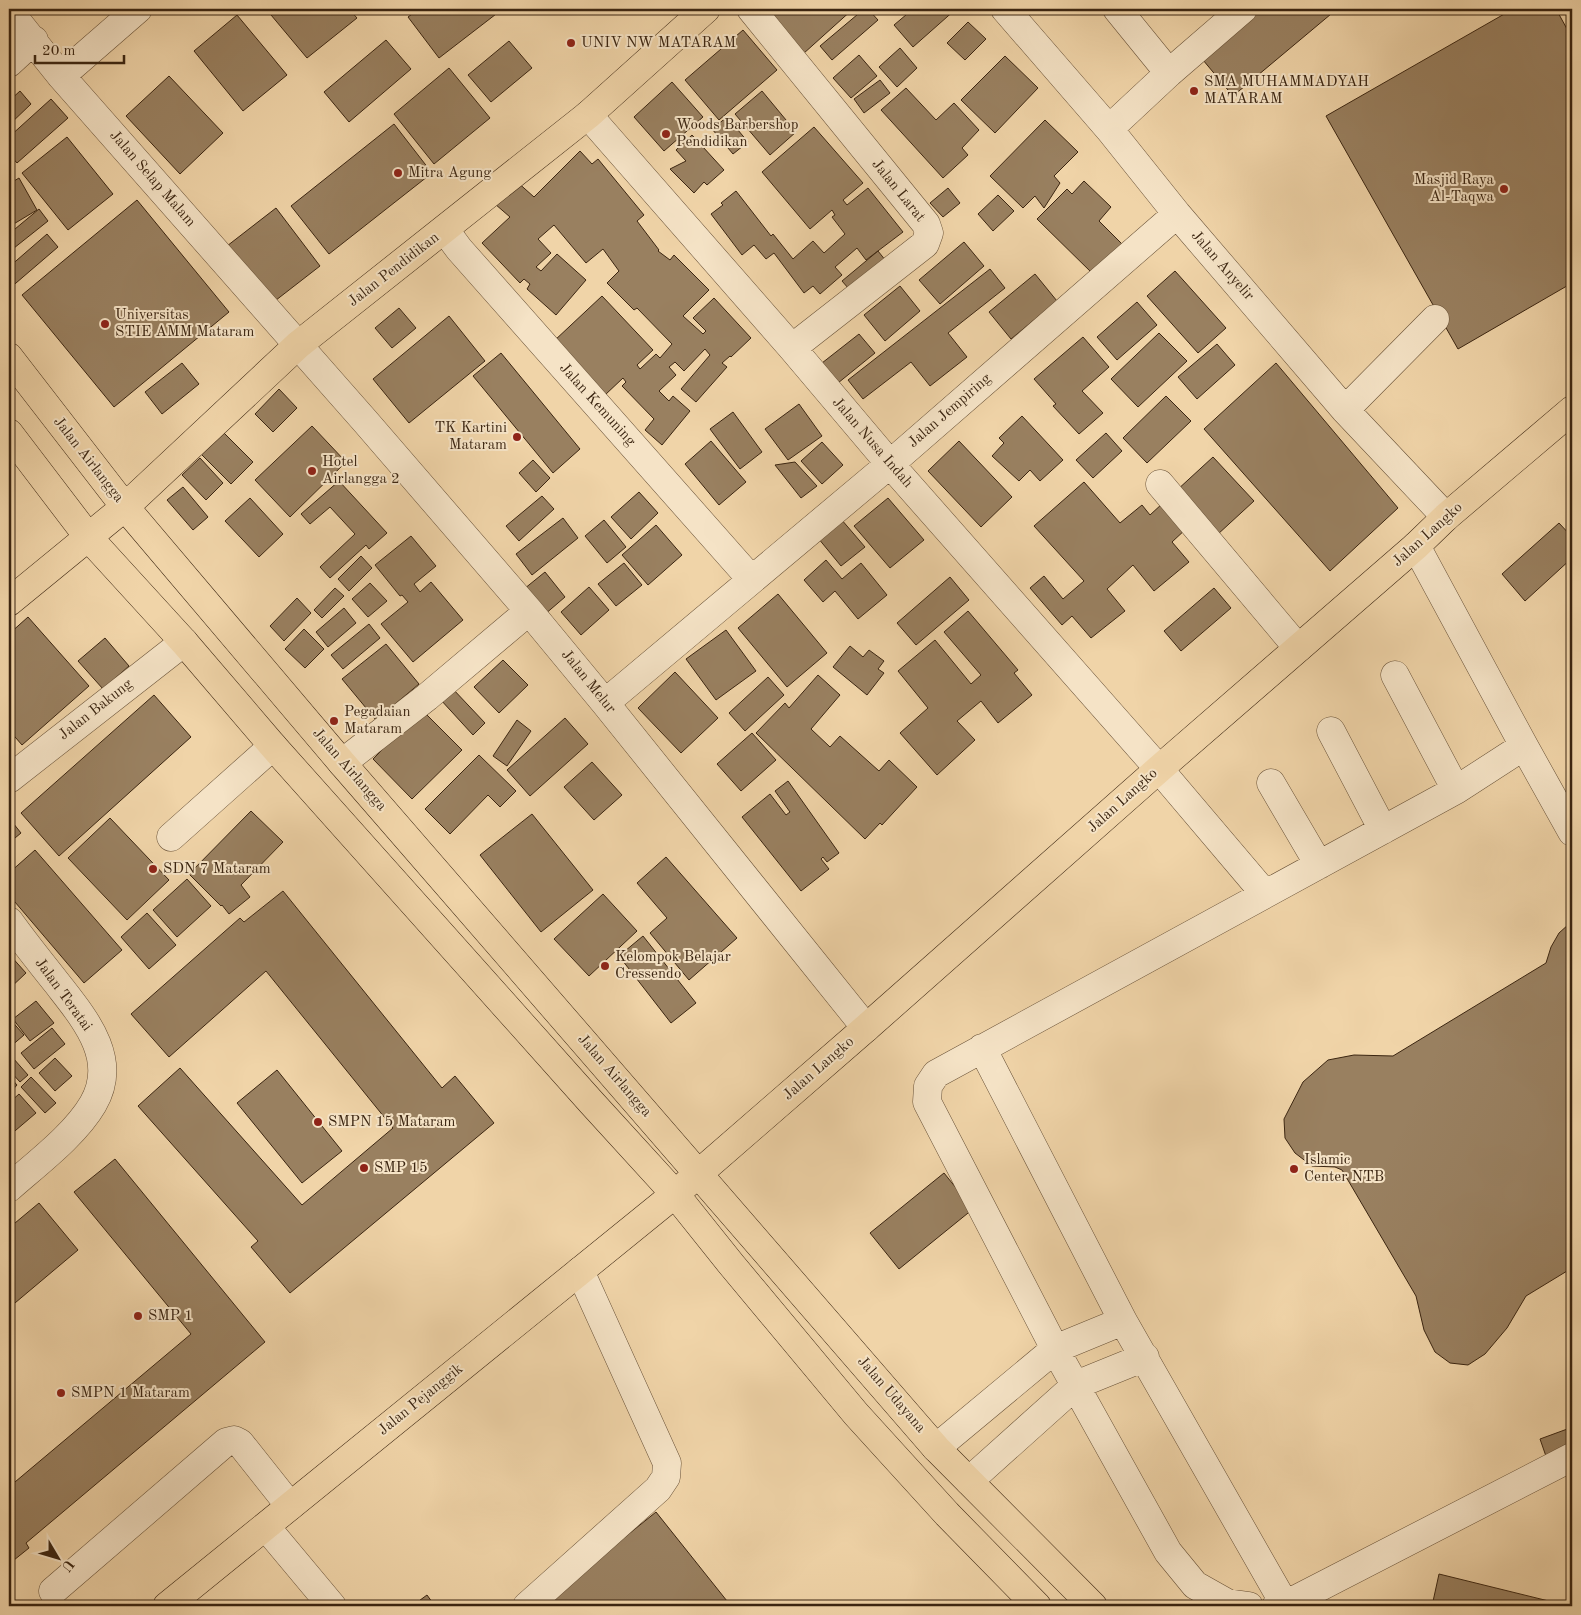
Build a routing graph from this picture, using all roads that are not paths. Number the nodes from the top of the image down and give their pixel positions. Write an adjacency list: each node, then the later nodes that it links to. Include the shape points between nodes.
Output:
1 (138, 9): 11 (street)
2 (706, 9): 12 (main road, Jalan Pendidikan)
3 (751, 9): 18 (street, Jalan Larat, via 926,224 929,234 925,244)
4 (1005, 9): 13 (street, Jalan Anyelir)
5 (1117, 9): 10 (street)
6 (1243, 9): 10 (street)
7 (9, 11): 8 (street, Jalan Selap Malam)
8 (34, 40): 9 (street); 11 (street, Jalan Selap Malam)
9 (9, 63)
10 (1169, 73): 13 (street)
11 (61, 76): 17 (street, Jalan Selap Malam)
12 (588, 115): 15 (main road, Jalan Pendidikan); 18 (street, Jalan Nusa Indah)
13 (1109, 129): 14 (street, Jalan Anyelir)
14 (1177, 214): 20 (street, Jalan Anyelir); 23 (street, Jalan Jempiring)
15 (445, 230): 17 (main road, Jalan Pendidikan); 29 (street, Jalan Kemuning, via 459,250)
16 (1435, 320): 20 (street)
17 (298, 345): 25 (main road, Jalan Pendidikan); 31 (street, Jalan Melur)
18 (792, 348): 23 (street, Jalan Nusa Indah)
19 (9, 357): 25 (main road, Jalan Airlangga)
20 (1346, 410): 26 (street, Jalan Anyelir)
21 (1572, 410): 26 (main road, Jalan Langko)
22 (9, 434): 27 (main road)
23 (890, 464): 29 (street, Jalan Jempiring); 40 (street, Jalan Nusa Indah)
24 (1160, 484): 33 (street)
25 (125, 507): 27 (main road, Jalan Pendidikan); 39 (main road, Jalan Airlangga)
26 (1446, 517): 28 (main road, Jalan Langko)
27 (89, 538): 30 (main road, Jalan Pendidikan); 32 (main road)
28 (1416, 546): 33 (main road, Jalan Langko); 38 (street)
29 (751, 579): 35 (street, Jalan Jempiring)
30 (9, 602)
31 (528, 611): 35 (street, Jalan Melur); 39 (street)
32 (184, 642): 37 (main road); 41 (street, Jalan Bakung)
33 (1298, 648): 40 (main road, Jalan Langko)
34 (1395, 675): 43 (street)
35 (605, 703): 50 (street, Jalan Melur)
36 (1331, 732): 44 (street)
37 (273, 746): 46 (street); 54 (main road)
38 (1524, 746): 43 (street); 45 (street)
39 (342, 763): 52 (main road, Jalan Airlangga)
40 (1159, 769): 48 (street, Jalan Nusa Indah); 50 (main road, Jalan Langko)
41 (9, 779)
42 (1271, 783): 47 (street)
43 (1456, 790): 44 (street)
44 (1383, 830): 47 (street)
45 (1572, 832)
46 (171, 837)
47 (1319, 865): 48 (street)
48 (1265, 894): 51 (street)
49 (9, 921): 53 (street, Jalan Teratai, via 88,1023 100,1050 103,1076 94,1104 76,1128)
50 (866, 1028): 52 (main road, Jalan Langko)
51 (982, 1048): 56 (street); 57 (street, via 936,1074 928,1086 927,1102)
52 (699, 1174): 54 (main road, Jalan Langko); 60 (main road, Jalan Udayana)
53 (9, 1188)
54 (675, 1194): 55 (main road, Jalan Pejanggik); 69 (main road, via 856,1414)
55 (580, 1271): 63 (main road, Jalan Pejanggik); 68 (street, via 667,1463 666,1477 658,1489)
56 (1124, 1321): 57 (street); 58 (street)
57 (1055, 1349): 59 (street); 60 (street)
58 (1145, 1357): 59 (street); 72 (street)
59 (1076, 1385): 62 (street); 71 (street, via 1168,1552 1195,1585 1227,1603)
60 (936, 1448): 62 (main road, Jalan Udayana)
61 (1572, 1457): 72 (street)
62 (969, 1481): 70 (main road, Jalan Udayana)
63 (290, 1506): 64 (main road, Jalan Pejanggik); 65 (street, via 240,1444 234,1440 226,1442)
64 (266, 1527): 66 (main road, Jalan Pejanggik); 67 (street)
65 (53, 1591)
66 (167, 1606)
67 (332, 1606)
68 (526, 1606)
69 (1037, 1606)
70 (1094, 1606)
71 (1249, 1606)
72 (1281, 1606)

